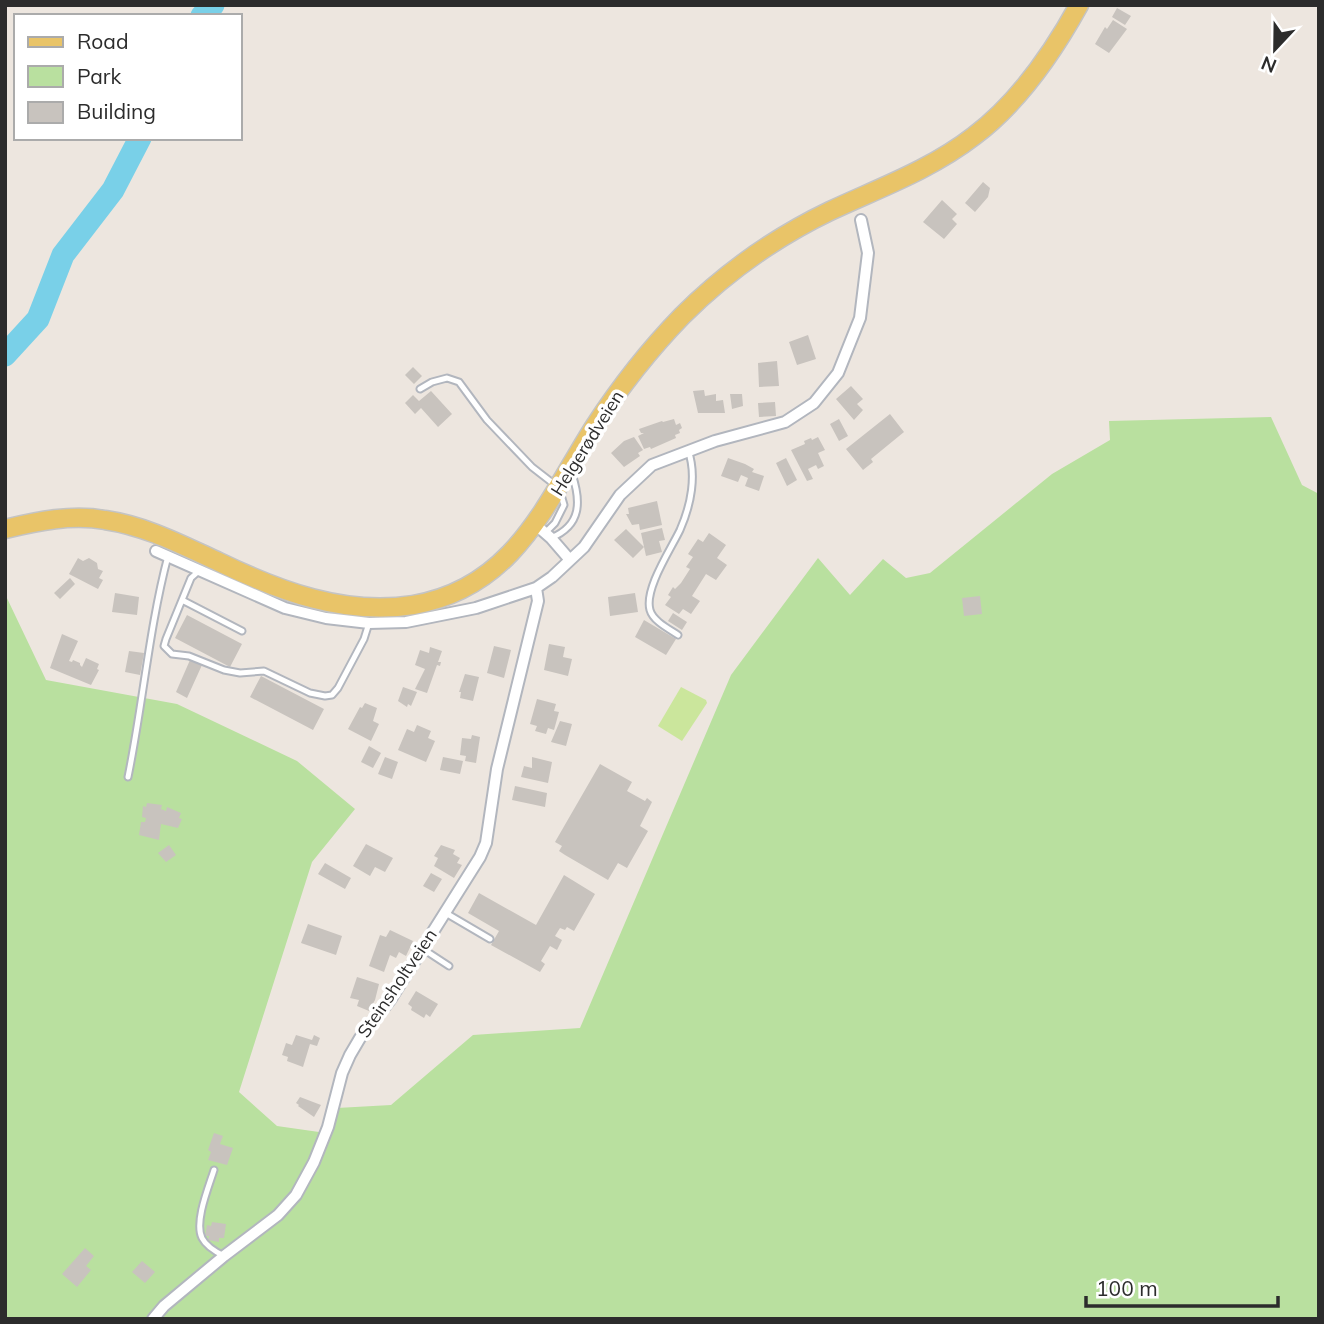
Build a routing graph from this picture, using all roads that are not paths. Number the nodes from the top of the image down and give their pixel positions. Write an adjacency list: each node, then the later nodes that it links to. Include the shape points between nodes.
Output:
1 (1079, 5): 5 (main road, Helgerødveien, via 1030,79 977,134 911,175 788,234 701,299 628,379)
2 (861, 220): 4 (street, via 868,253 860,318 838,373 814,403 786,422)
3 (420, 390): 6 (lane, via 447,378 458,382 523,458)
4 (688, 450): 11 (street, via 652,465 639,476); 17 (lane, via 693,463 689,498 680,530 654,581 649,608 653,617)
5 (570, 468): 6 (main road, Helgerødveien); 8 (lane, via 578,510 562,533)
6 (559, 488): 8 (main road, Helgerødveien)
7 (5, 529): 8 (main road, Helgerødveien, via 72,518 125,523 295,594 374,608 416,605 447,595)
8 (544, 532): 11 (street)
9 (156, 551): 10 (street)
10 (168, 556): 12 (street); 18 (lane)
11 (570, 560): 13 (street)
12 (200, 570): 14 (lane, via 191,578); 15 (street, via 285,608)
13 (536, 588): 15 (street, via 476,608 407,622); 19 (street, Steinsholtveien, via 538,601 497,769 486,843)
14 (182, 600): 15 (lane, via 166,639 167,651 223,670 264,671 325,696 338,688); 16 (lane)
15 (369, 623)
16 (242, 631)
17 (678, 635)
18 (128, 777)
19 (444, 912): 20 (lane); 21 (street, Steinsholtveien)
20 (490, 939)
21 (421, 948): 22 (lane); 24 (street, Steinsholtveien, via 350,1055 314,1162 296,1195 278,1215)
22 (449, 966)
23 (214, 1170): 24 (lane, via 200,1226 203,1240)
24 (224, 1256): 25 (street, Steinsholtveien)
25 (153, 1319)

